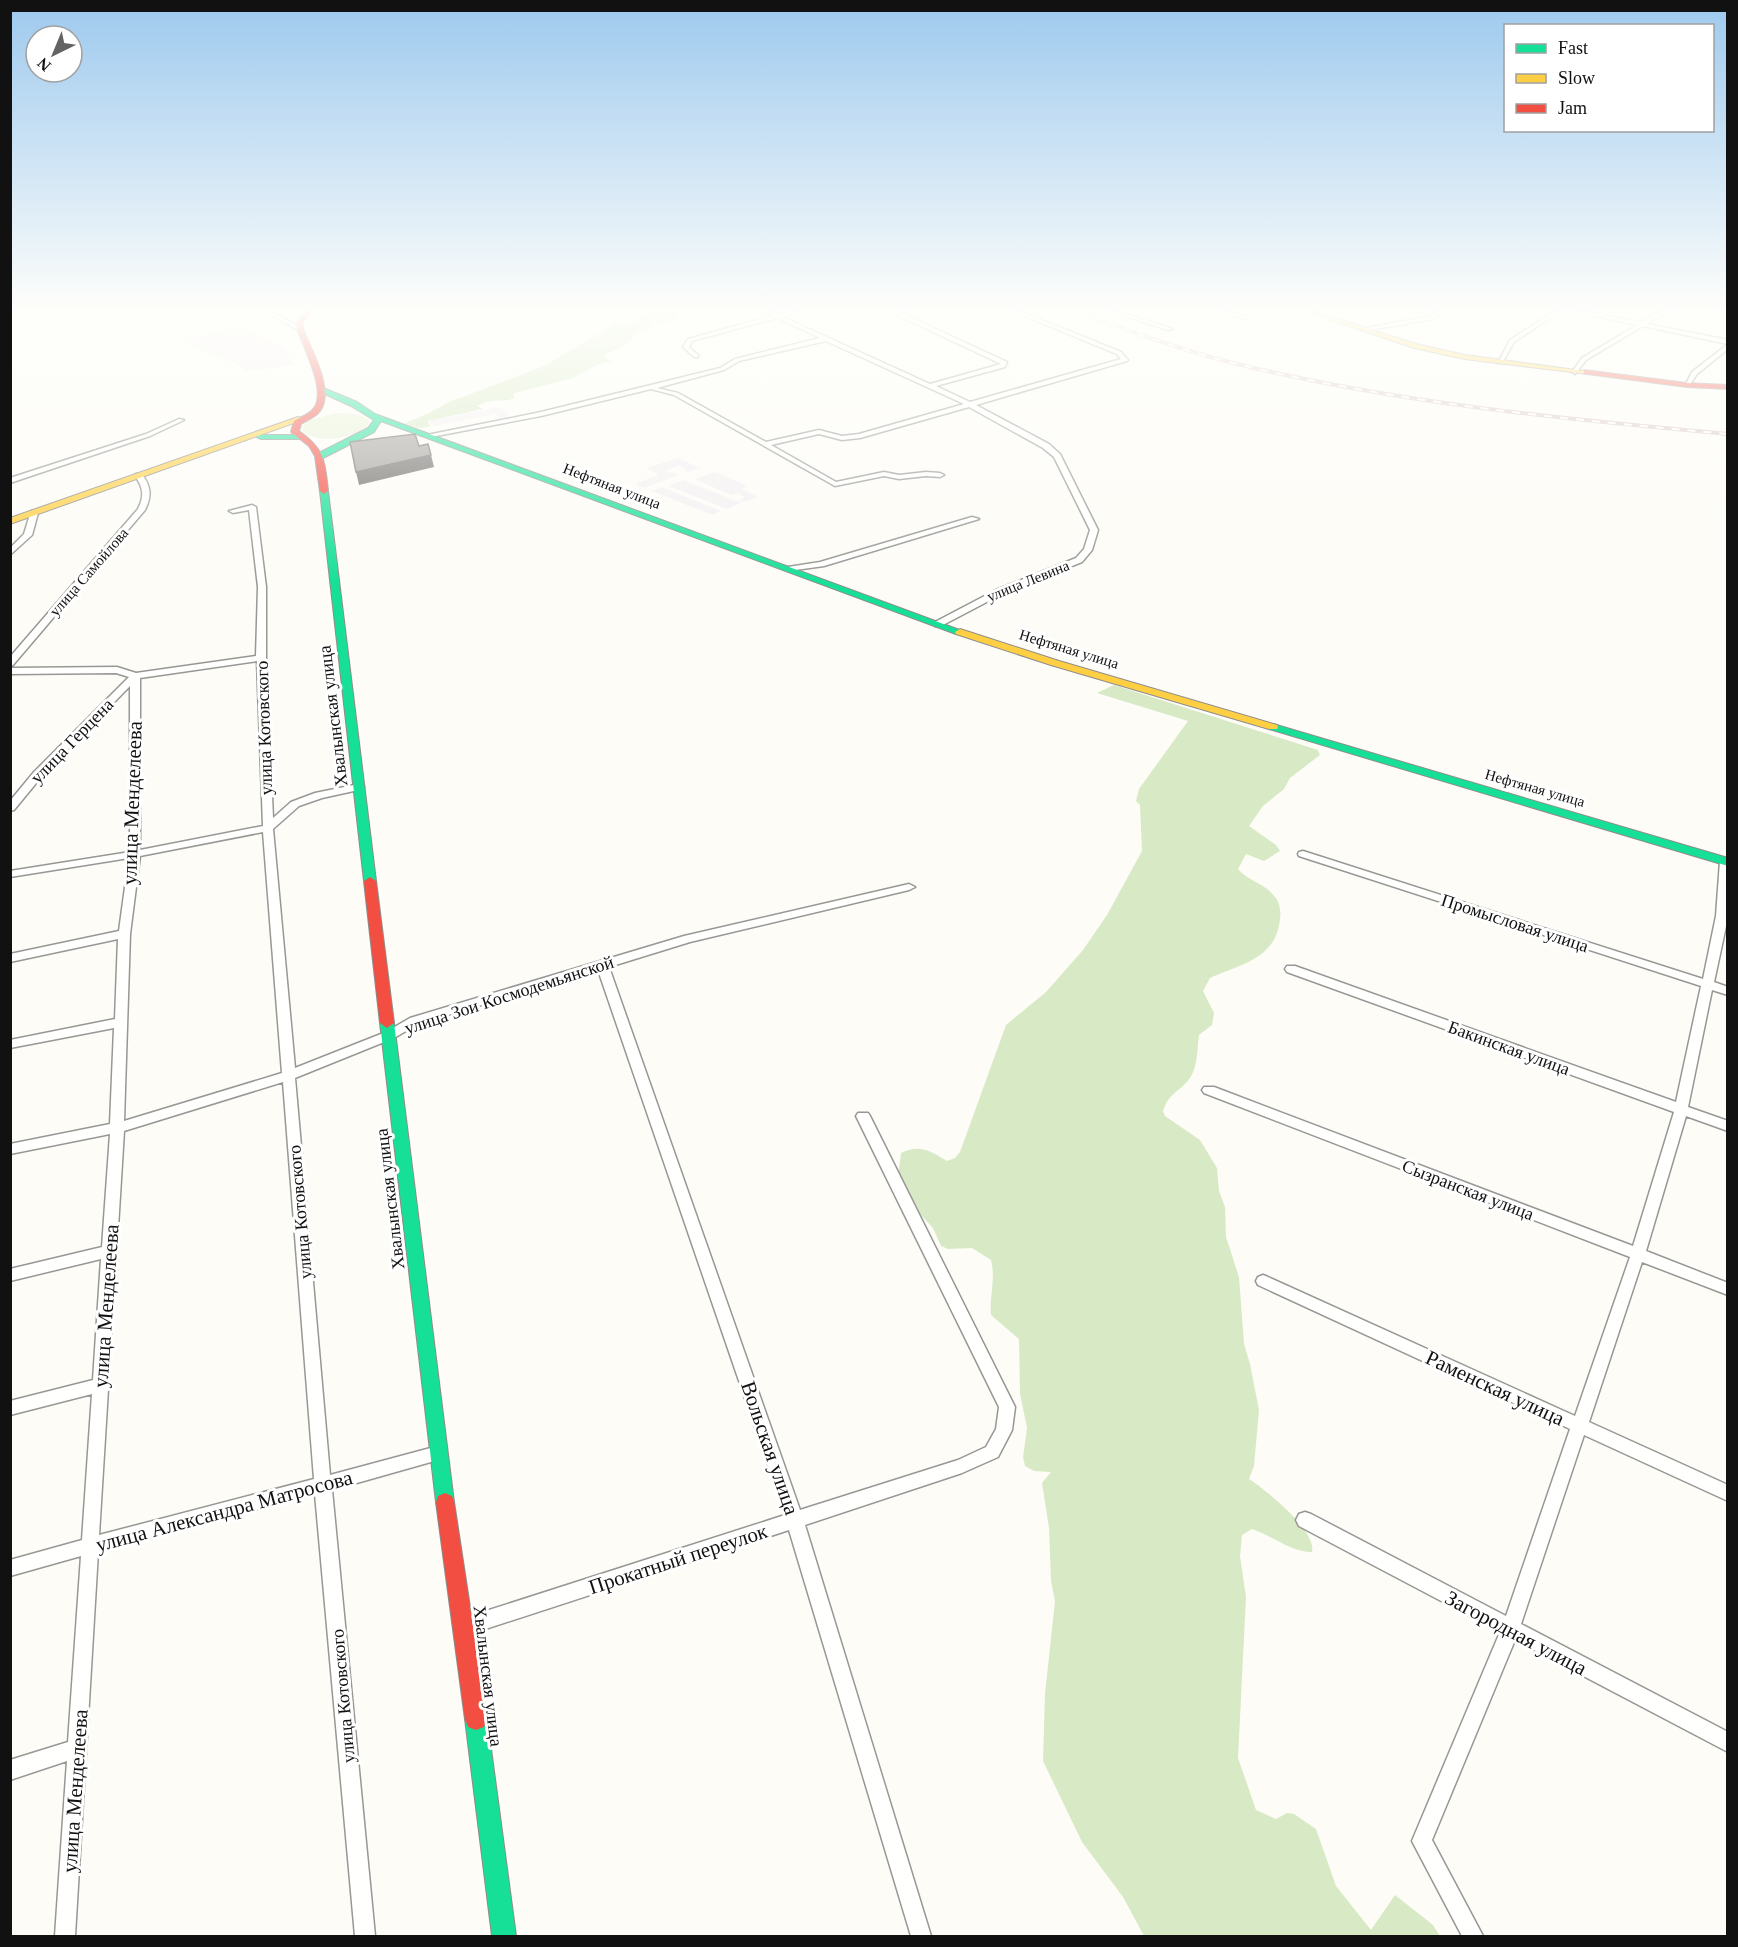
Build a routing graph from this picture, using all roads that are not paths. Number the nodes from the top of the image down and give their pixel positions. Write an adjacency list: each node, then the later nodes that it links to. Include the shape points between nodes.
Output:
1 (320, 403): 9 (main road)
2 (349, 403): 8 (main road)
3 (584, 403): 12 (street, via 484,427)
4 (691, 403): 16 (street)
5 (966, 403): 7 (street, улица Левина)
6 (978, 403): 7 (street)
7 (971, 405): 16 (street, via 860,436 842,438 819,432); 27 (street, улица Левина, via 1057,456 1094,530 1088,550 1079,560 999,592)
8 (372, 415): 9 (main road, via 338,410); 11 (main road, Нефтяная улица); 13 (main road, via 378,419 375,426)
9 (303, 418): 14 (main road); 15 (main road, via 295,428)
10 (181, 420): 20 (street, via 148,435)
11 (414, 429): 12 (main road, Нефтяная улица); 13 (main road)
12 (431, 435): 26 (main road, Нефтяная улица)
13 (357, 436): 15 (main road, via 324,441); 17 (main road)
14 (242, 438): 15 (main road); 19 (main road)
15 (303, 438): 17 (main road, via 314,444)
16 (765, 444): 18 (street, via 835,484 884,474)
17 (320, 456): 32 (main road, Хвалынская улица)
18 (940, 475)
19 (139, 476): 22 (main road); 29 (street, улица Самойлова, via 148,498 141,510)
20 (10, 481)
21 (233, 511): 28 (street, улица Котовского, via 249,506 254,516 262,587)
22 (34, 513): 24 (main road); 25 (street, via 28,535)
23 (975, 519): 26 (street, via 821,564)
24 (10, 521)
25 (10, 553)
26 (788, 569): 27 (main road, Нефтяная улица)
27 (938, 624): 37 (main road, Нефтяная улица, via 1055,663)
28 (261, 658): 31 (street); 34 (street, улица Котовского)
29 (10, 663)
30 (10, 671): 31 (street, via 117,670)
31 (135, 676): 33 (street, улица Герцена, via 38,774); 35 (street, улица Менделеева)
32 (359, 787): 34 (street, via 295,804); 47 (main road, Хвалынская улица)
33 (10, 808)
34 (268, 828): 35 (street); 49 (street, улица Котовского)
35 (135, 854): 38 (street); 40 (street, улица Менделеева)
36 (1303, 854): 44 (street, Промысловая улица)
37 (1726, 861): 44 (street, via 1722,916)
38 (10, 874)
39 (909, 887): 42 (street, улица Зои Космодемьянской, via 688,939)
40 (124, 934): 41 (street); 46 (street, улица Менделеева)
41 (10, 957)
42 (602, 964): 47 (street, улица Зои Космодемьянской, via 414,1021); 68 (street, Вольская улица)
43 (1291, 969): 51 (street, Бакинская улица)
44 (1707, 985): 45 (street, Промысловая улица); 51 (street)
45 (1728, 991)
46 (121, 1022): 48 (street); 54 (street, улица Менделеева)
47 (390, 1035): 49 (street, улица Зои Космодемьянской); 64 (main road, Хвалынская улица)
48 (10, 1044)
49 (288, 1076): 54 (street, улица Зои Космодемьянской); 65 (street, улица Котовского)
50 (1209, 1090): 57 (street, Сызранская улица)
51 (1681, 1109): 53 (street, Бакинская улица); 57 (street)
52 (863, 1116): 68 (street, Прокатный переулок, via 1007,1407 1004,1430 992,1452 962,1466)
53 (1728, 1126)
54 (117, 1128): 55 (street, улица Зои Космодемьянской); 56 (street, улица Менделеева)
55 (10, 1149)
56 (109, 1251): 58 (street); 61 (street, улица Менделеева)
57 (1638, 1254): 60 (street, Сызранская улица); 63 (street)
58 (10, 1275)
59 (1263, 1281): 63 (street, Раменская улица)
60 (1728, 1289)
61 (101, 1384): 62 (street); 69 (street, улица Менделеева)
62 (10, 1408)
63 (1580, 1427): 66 (street, Раменская улица); 72 (street)
64 (438, 1453): 65 (street, улица Александра Матросова); 71 (main road, Хвалынская улица)
65 (323, 1486): 69 (street, улица Александра Матросова); 77 (street, улица Котовского)
66 (1728, 1492)
67 (1305, 1520): 72 (street, Загородная улица)
68 (795, 1521): 71 (street, Прокатный переулок); 79 (street, Вольская улица)
69 (91, 1545): 70 (street, улица Александра Матросова); 74 (street, улица Менделеева)
70 (10, 1568)
71 (464, 1627): 78 (main road, Хвалынская улица)
72 (1510, 1630): 73 (street, Загородная улица); 80 (street, via 1422,1841)
73 (1728, 1743)
74 (78, 1748): 75 (street); 76 (street, улица Менделеева)
75 (10, 1770)
76 (65, 1936)
77 (365, 1936)
78 (504, 1936)
79 (921, 1936)
80 (1473, 1936)

